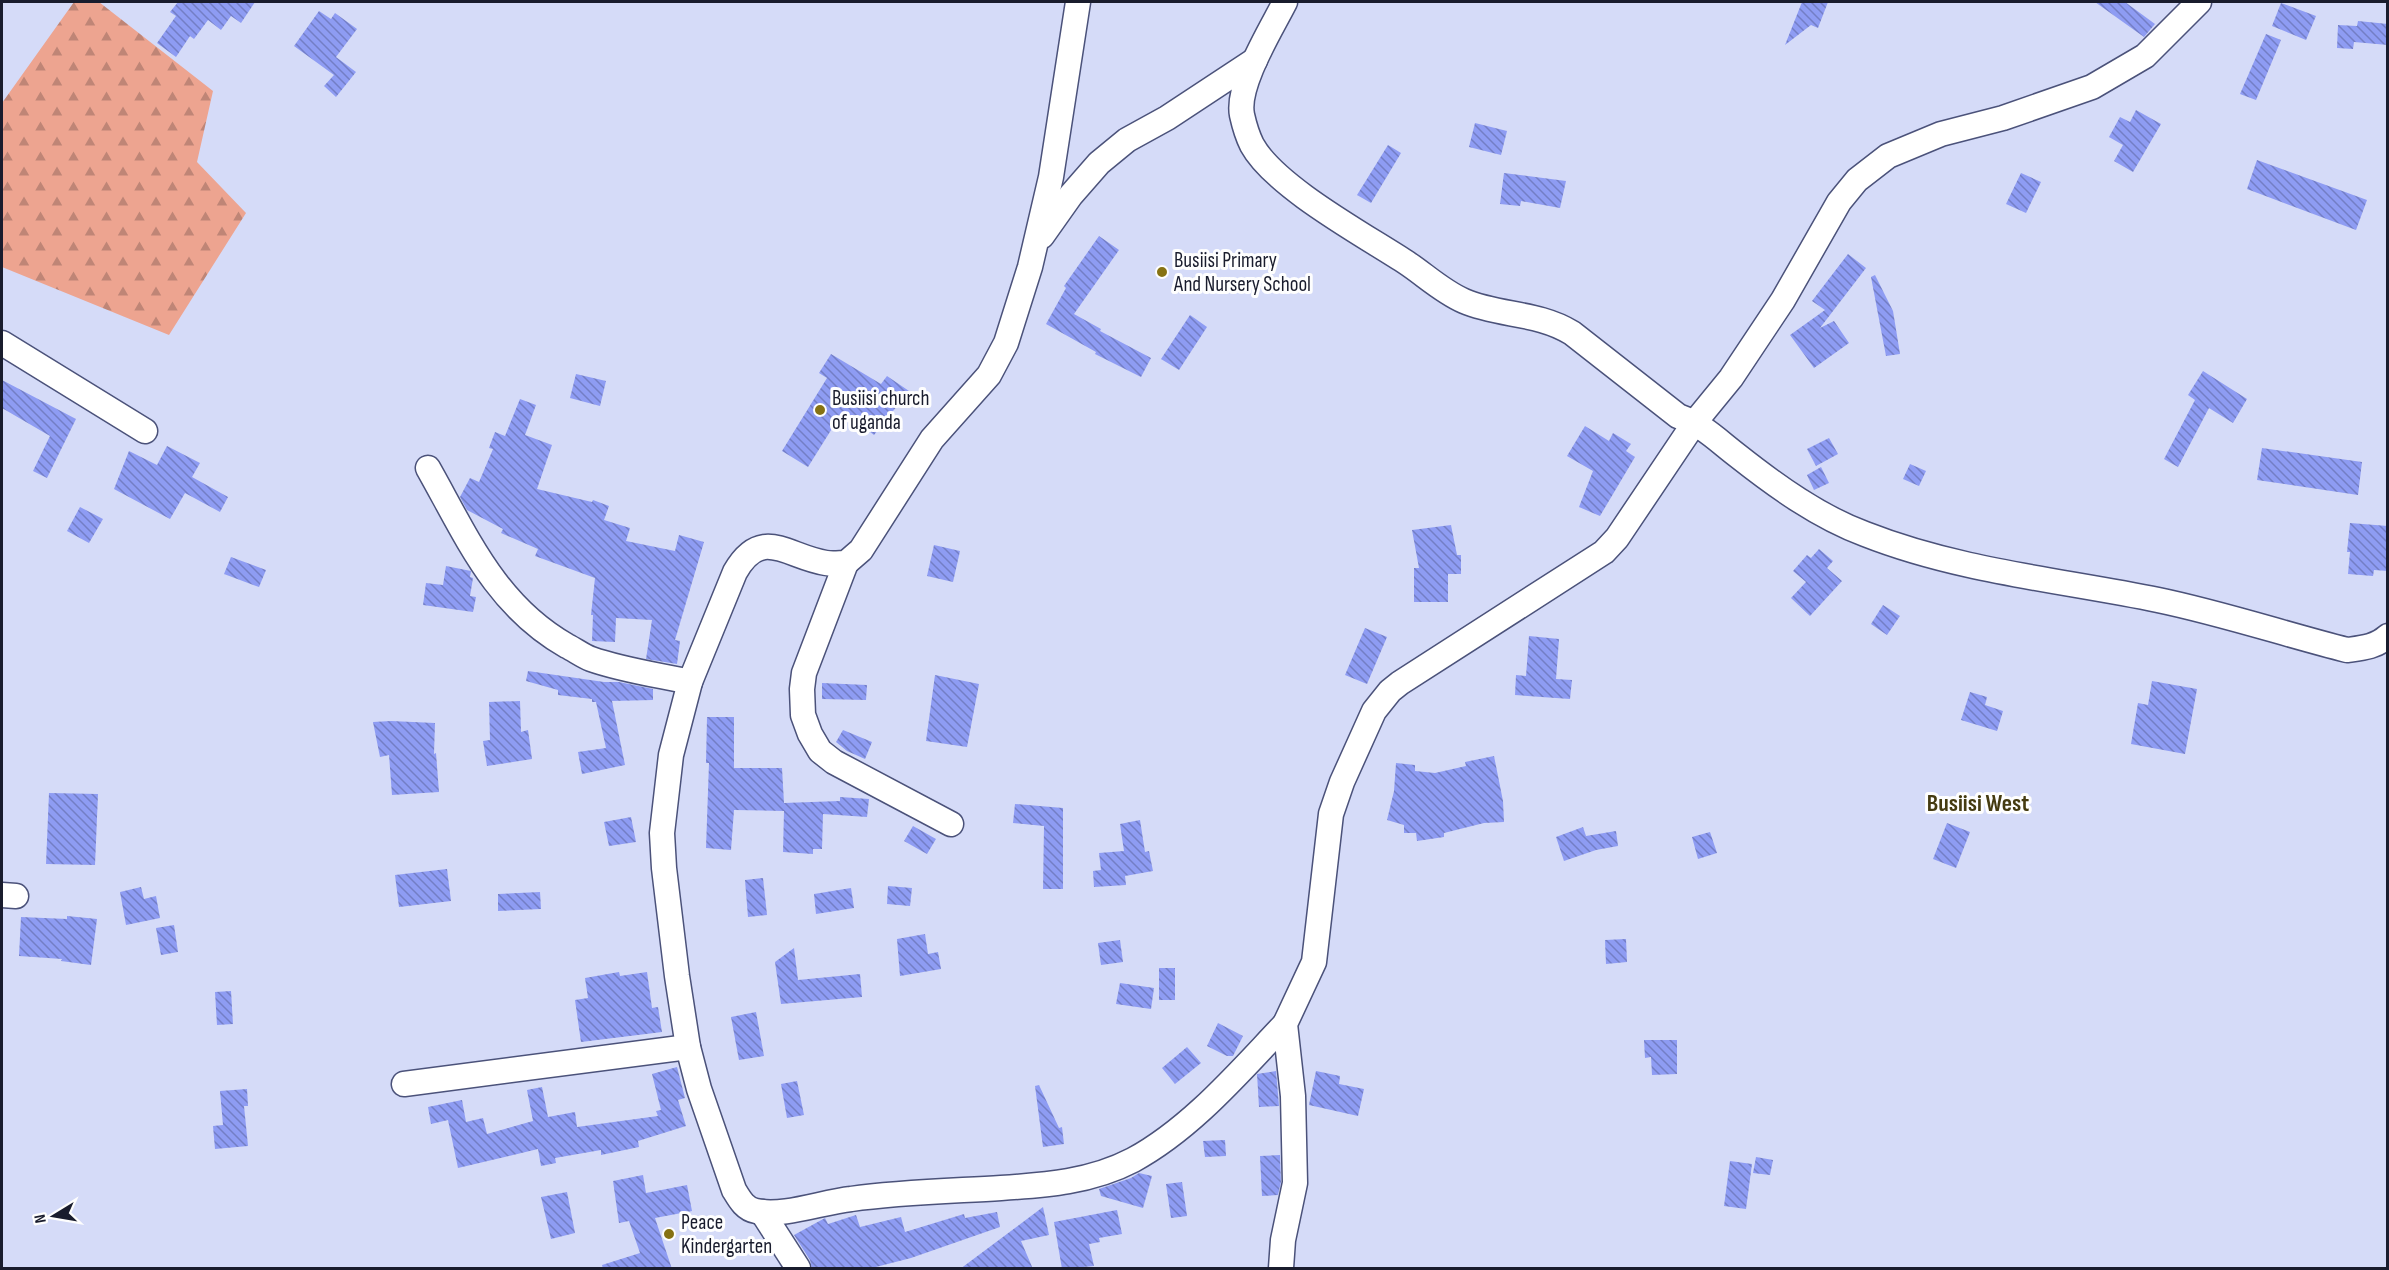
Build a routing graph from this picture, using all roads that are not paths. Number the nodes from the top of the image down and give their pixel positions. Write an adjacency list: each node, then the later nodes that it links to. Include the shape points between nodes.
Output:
1 (1078, 2): 5 (street)
2 (1286, 2): 4 (street)
3 (2199, 2): 7 (street, via 2145,56 2092,87 2003,118 1941,134 1873,166 1839,202 1783,300 1731,378)
4 (1255, 60): 5 (street, via 1127,140 1099,163); 7 (street, via 1242,113 1252,146 1274,172 1315,204 1453,295 1485,307 1556,323 1678,416)
5 (1035, 246): 10 (street, via 1006,343 989,375 932,439 861,550)
6 (2, 343): 8 (street)
7 (1695, 422): 11 (street, via 1738,457 1830,518 1926,554 2159,600 2347,650 2365,648); 14 (street, via 1604,552 1400,683 1374,711 1331,814 1314,962)
8 (145, 432)
9 (428, 468): 12 (street, via 482,564 511,603 531,621 590,659)
10 (846, 563): 12 (street, via 826,563 772,546 750,552 735,572); 13 (street, via 804,673 803,715 810,734 820,751 834,762)
11 (2388, 636)
12 (690, 682): 15 (street, via 671,755 662,833 676,976)
13 (951, 824)
14 (1286, 1024): 17 (street, via 1222,1090 1175,1130 1152,1148 1114,1168 1066,1182 851,1199); 19 (street, via 1293,1096 1294,1183)
15 (688, 1047): 16 (street); 17 (street, via 734,1190 742,1204)
16 (404, 1084)
17 (762, 1212): 18 (street)
18 (798, 1269)
19 (1281, 1269)

